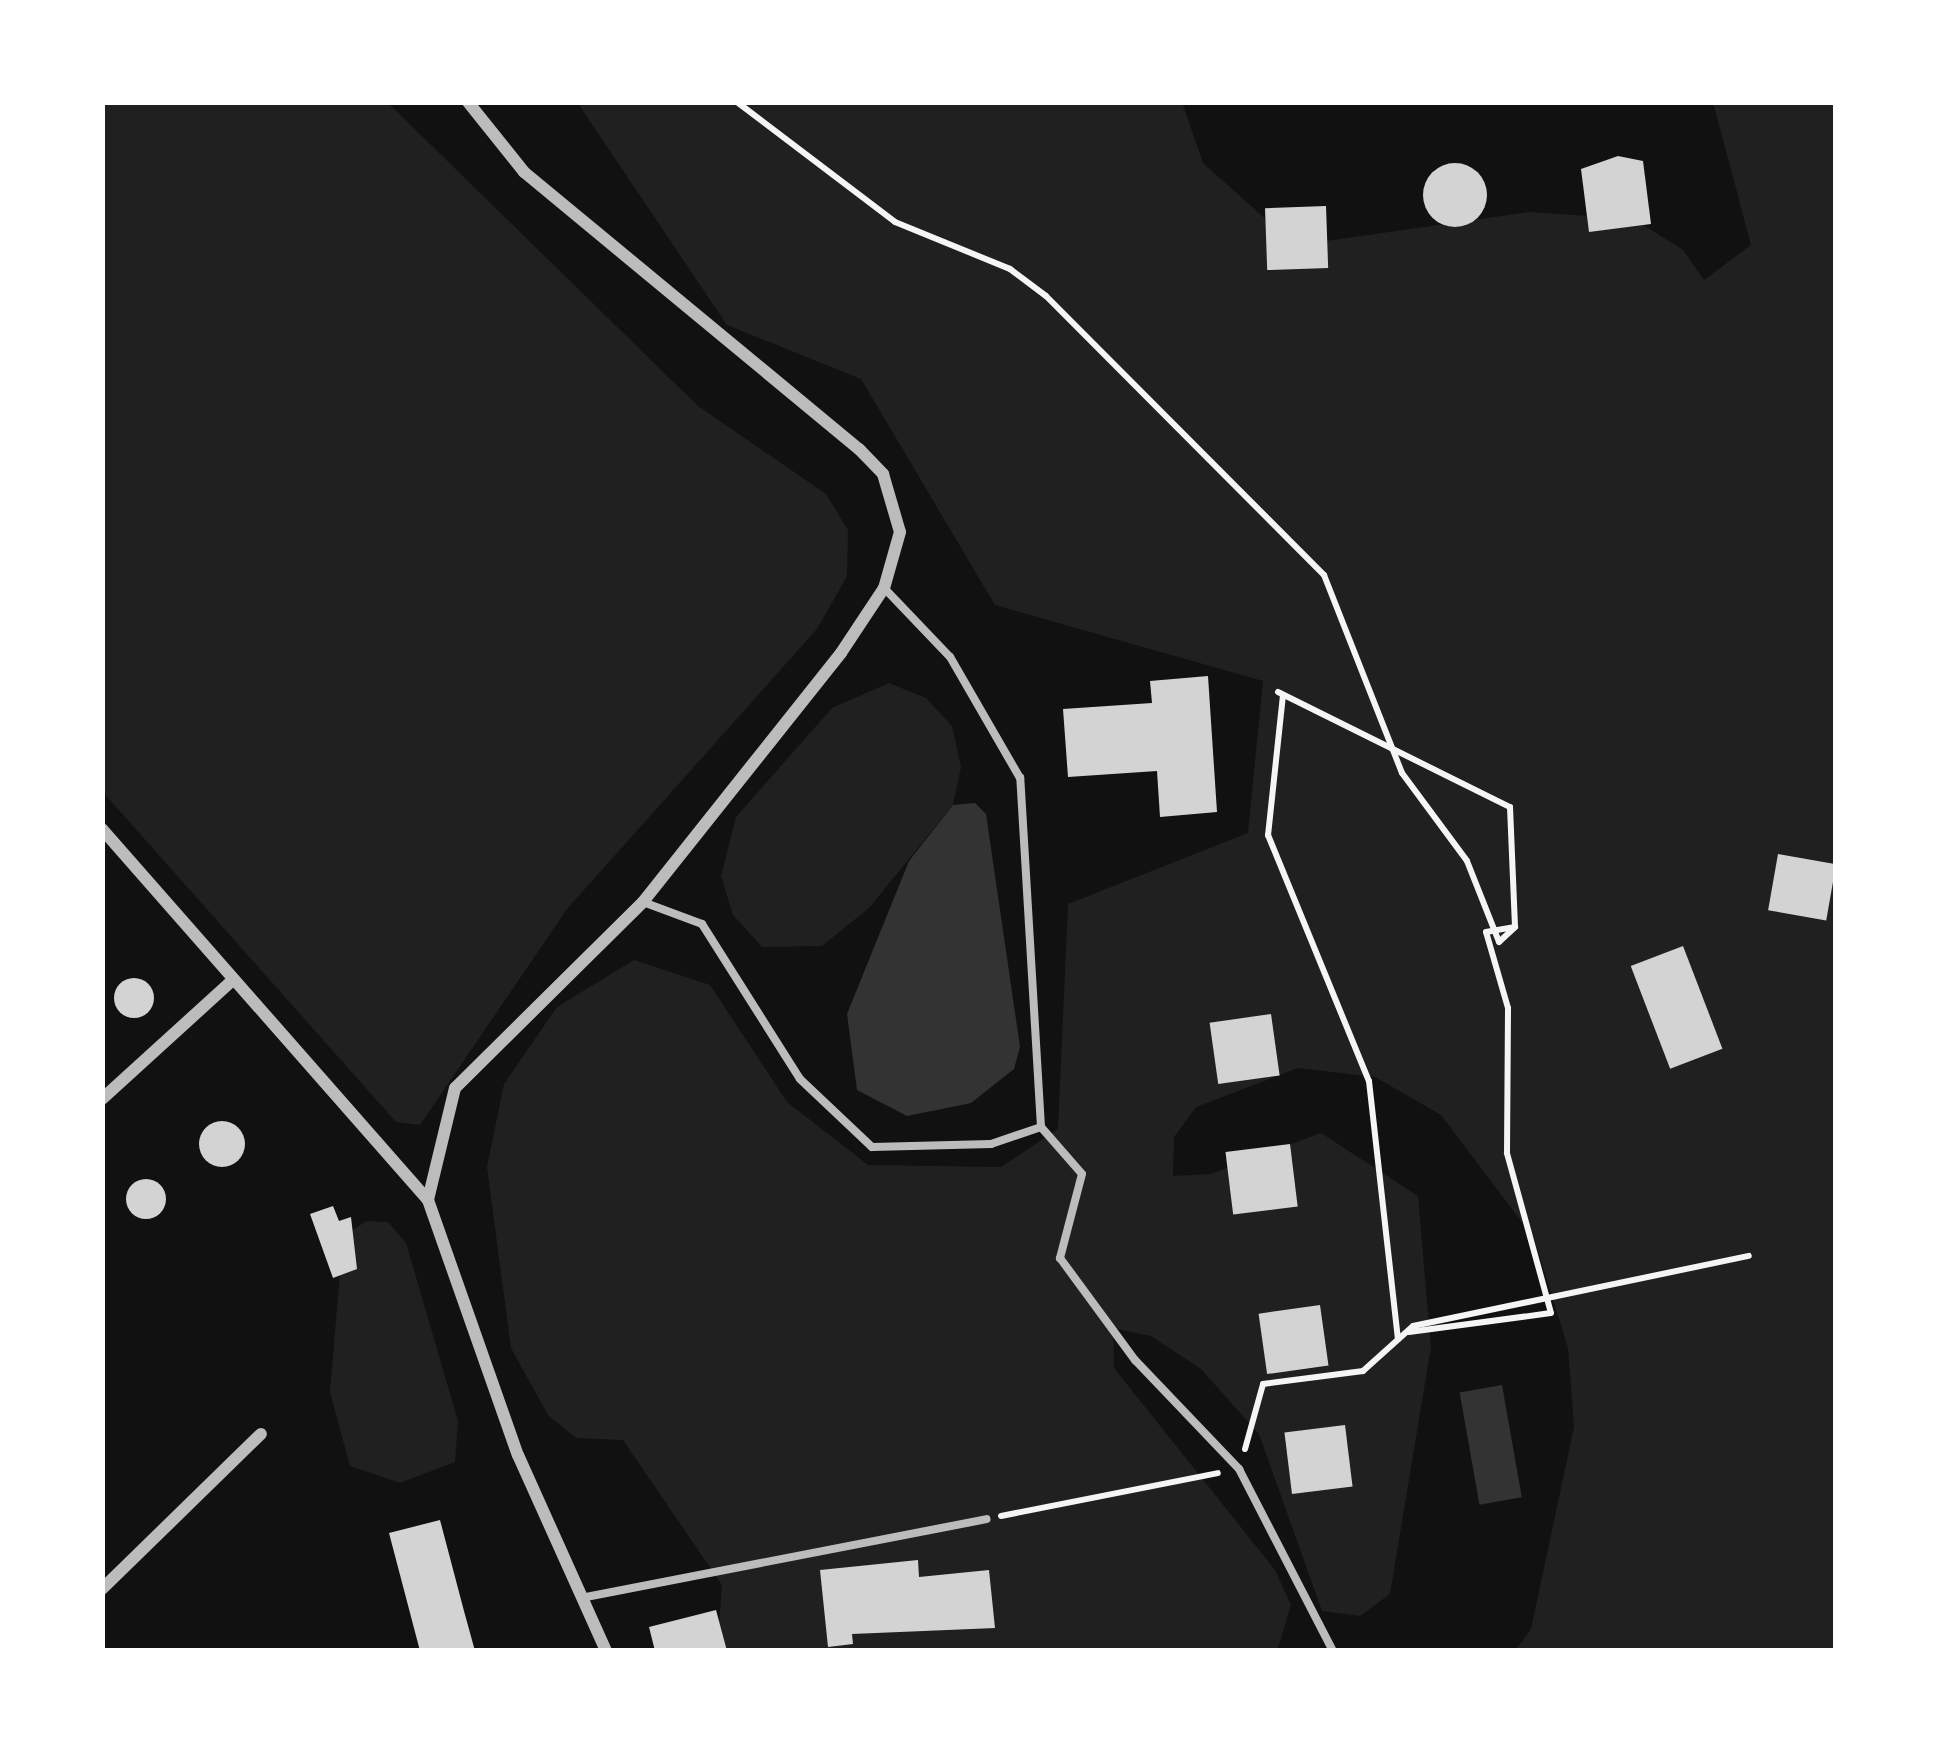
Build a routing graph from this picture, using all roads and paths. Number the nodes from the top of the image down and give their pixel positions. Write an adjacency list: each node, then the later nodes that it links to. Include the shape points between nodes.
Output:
1 (468, 102): 3 (street, via 524,172 883,474 900,532)
2 (737, 102): 6 (path, via 896,222 1046,296 1324,574 1402,773 1467,861 1498,942)
3 (884, 589): 5 (street); 9 (lane, via 950,657 1020,778)
4 (102, 829): 7 (street)
5 (644, 902): 9 (lane, via 702,924 800,1079 872,1147 991,1144); 10 (street, via 455,1088)
6 (1515, 927): 12 (path, via 1486,932 1508,1008 1507,1153 1551,1313); 12 (path, via 1510,807 1281,693 1268,835 1369,1081)
7 (233, 980): 8 (street); 10 (street)
8 (102, 1099)
9 (1040, 1127): 14 (lane, via 1082,1174 1060,1258 1135,1360)
10 (428, 1200): 17 (street, via 518,1455)
11 (1749, 1256): 12 (path, via 1413,1326)
12 (1401, 1336): 14 (path, via 1363,1371 1263,1384)
13 (261, 1434): 16 (street)
14 (1240, 1469): 15 (path); 19 (lane)
15 (986, 1519): 17 (lane)
16 (102, 1589)
17 (586, 1598): 18 (street)
18 (606, 1651)
19 (1333, 1651)

